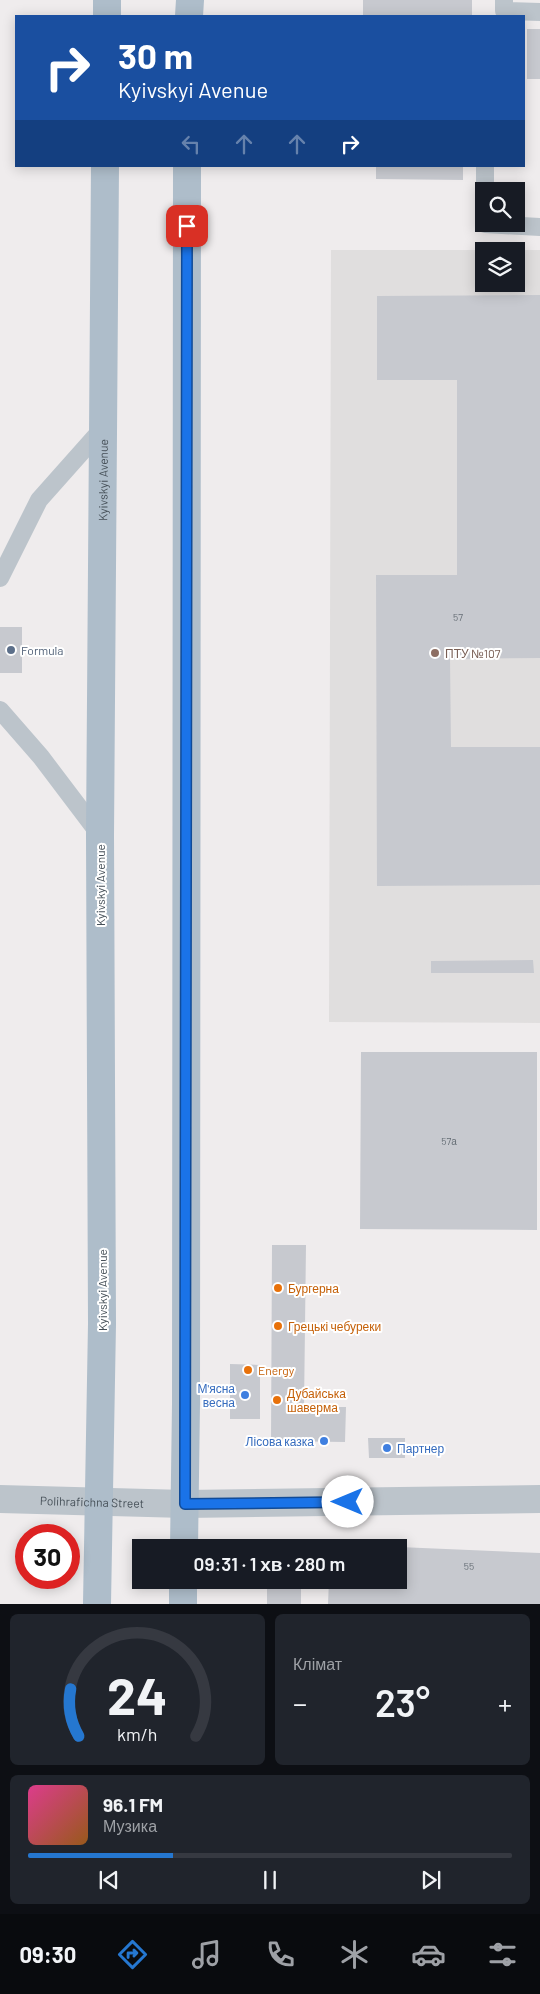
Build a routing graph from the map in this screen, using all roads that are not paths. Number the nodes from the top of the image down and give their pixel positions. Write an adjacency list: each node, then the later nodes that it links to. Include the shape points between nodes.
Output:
1 (107, 0): 5 (main road)
2 (190, 0): 6 (main road)
3 (503, 9): 4 (lane)
4 (540, 12)
5 (107, 15)
6 (189, 15)
7 (105, 167): 13 (main road, Kyivskyi Avenue)
8 (187, 167): 20 (main road)
9 (485, 167): 10 (lane)
10 (485, 182)
11 (525, 225): 12 (lane)
12 (540, 226)
13 (103, 428): 14 (lane, via 39,500); 16 (main road, Kyivskyi Avenue)
14 (0, 578)
15 (0, 710): 16 (lane, via 41,757)
16 (100, 835): 19 (main road, Kyivskyi Avenue, via 102,1324)
17 (0, 1499): 19 (street, Polihrafichna Street)
18 (540, 1499): 20 (street, Polihrafichna Street)
19 (99, 1501): 20 (street, Polihrafichna Street); 23 (main road, Kyivskyi Avenue)
20 (185, 1504): 21 (main road)
21 (184, 1539)
22 (184, 1589): 24 (main road)
23 (97, 1604)
24 (183, 1604)

